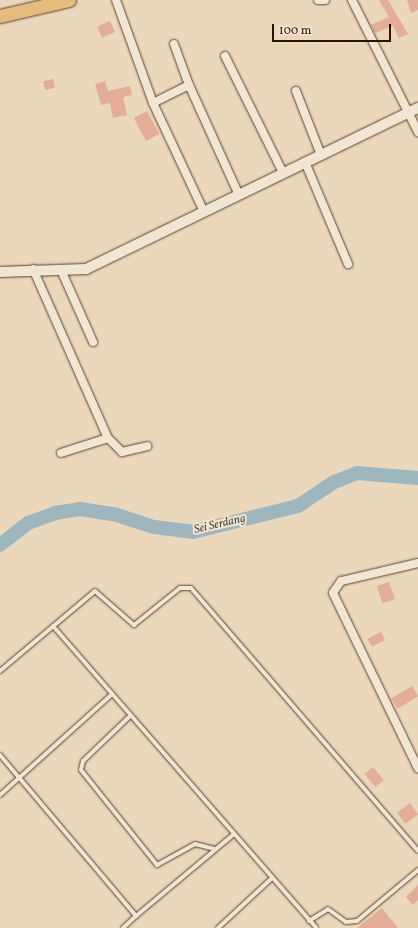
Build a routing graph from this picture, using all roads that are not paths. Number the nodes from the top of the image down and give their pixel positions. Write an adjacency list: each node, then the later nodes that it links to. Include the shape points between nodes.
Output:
1 (69, 0): 6 (highway)
2 (116, 0): 11 (street)
3 (318, 0): 4 (street)
4 (325, 0)
5 (352, 0): 12 (street)
6 (0, 16)
7 (174, 44): 9 (street)
8 (225, 56): 16 (street)
9 (189, 85): 11 (street); 17 (street)
10 (296, 91): 14 (street)
11 (153, 103): 18 (street)
12 (413, 110): 13 (street); 14 (street)
13 (418, 132)
14 (320, 155): 15 (street)
15 (305, 162): 16 (street); 19 (street)
16 (283, 173): 17 (street)
17 (238, 195): 18 (street)
18 (204, 212): 21 (street, via 99,264 86,269)
19 (348, 264)
20 (33, 270): 21 (street); 22 (street); 24 (street)
21 (61, 270): 23 (street)
22 (0, 272)
23 (93, 342)
24 (108, 438): 25 (street, via 122,452); 26 (street)
25 (147, 446)
26 (61, 453)
27 (418, 563): 33 (street, via 341,581 333,593)
28 (53, 626): 29 (lane); 30 (lane); 38 (lane, via 95,591 134,625 180,588 191,588)
29 (0, 671)
30 (112, 694): 31 (lane); 34 (lane)
31 (130, 716): 36 (lane); 37 (lane, via 83,761 81,770 157,865 195,844)
32 (0, 755): 34 (lane)
33 (418, 768)
34 (18, 778): 35 (lane); 41 (lane)
35 (0, 795)
36 (234, 834): 37 (lane); 40 (lane)
37 (215, 849): 41 (lane)
38 (418, 851)
39 (418, 870): 43 (lane)
40 (272, 878): 42 (lane); 45 (lane)
41 (136, 916): 44 (lane)
42 (309, 921): 43 (lane, via 328,909); 46 (lane)
43 (351, 923): 47 (lane)
44 (123, 928)
45 (218, 928)
46 (316, 928)
47 (355, 928)

